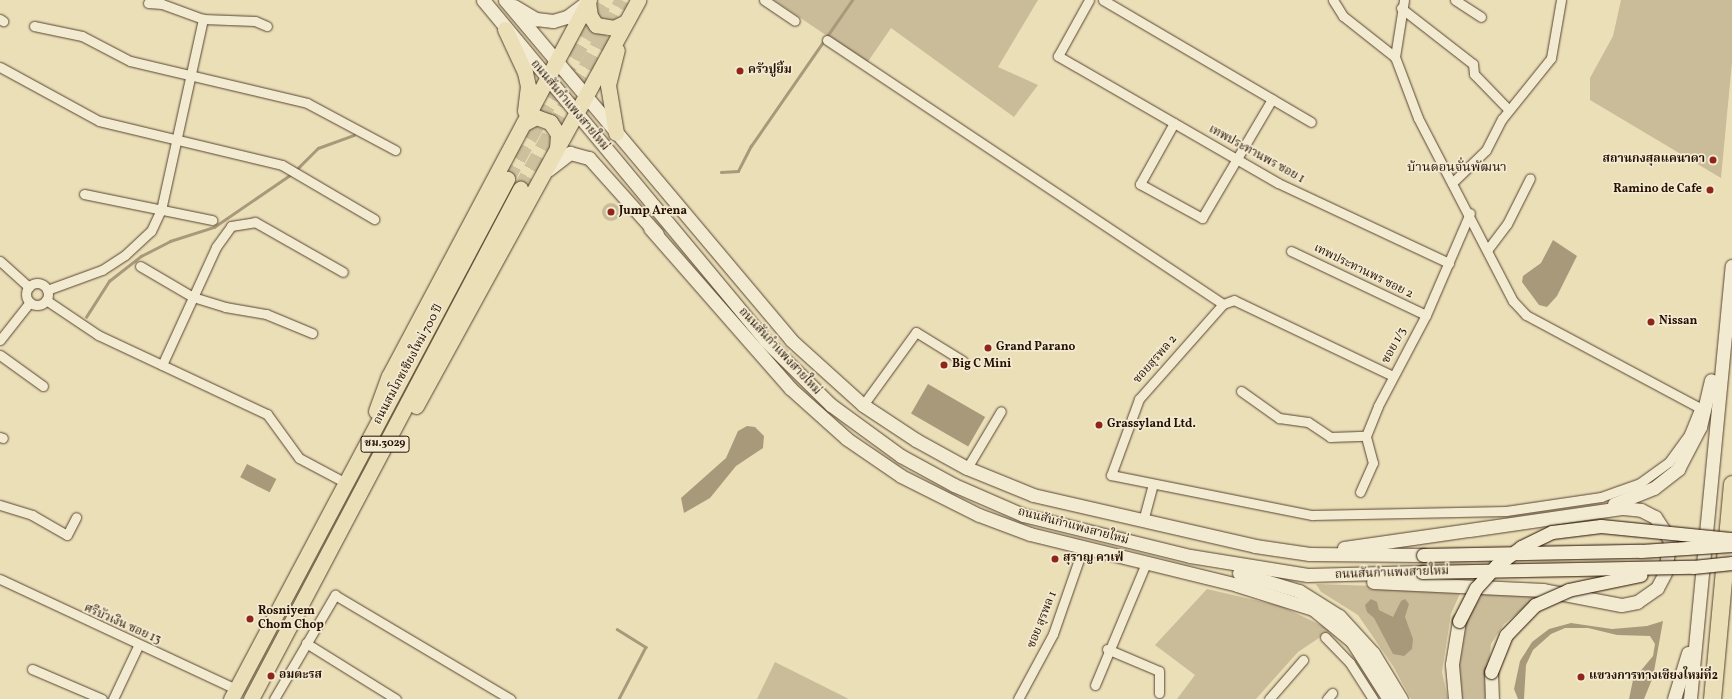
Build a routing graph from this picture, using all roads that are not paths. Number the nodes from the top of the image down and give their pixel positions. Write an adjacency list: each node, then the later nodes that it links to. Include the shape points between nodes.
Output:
1 (483, 0): 19 (main road, ถนนสันกำแพงสายใหม่)
2 (506, 0): 10 (main road, via 536,19 553,21 566,17); 22 (main road, ถนนสันกำแพงสายใหม่)
3 (638, 0): 16 (main road)
4 (764, 0): 15 (street)
5 (1089, 0): 31 (street, เทพประทานพร ซอย 1, via 1058,56)
6 (1103, 0): 27 (street)
7 (1333, 0): 21 (street, via 1343,16)
8 (1455, 0): 13 (street)
9 (1561, 0): 28 (street, via 1551,58)
10 (588, 1): 16 (main road, via 590,16 596,25 614,28); 22 (main road)
11 (148, 3): 14 (street, via 162,4)
12 (1403, 4): 21 (street); 28 (street, via 1473,64 1474,74)
13 (1481, 17)
14 (203, 19): 18 (street, via 255,21); 24 (street)
15 (795, 21)
16 (626, 22): 26 (main road); 33 (main road, via 608,85)
17 (34, 26): 24 (street, via 82,36 130,61)
18 (267, 26)
19 (505, 29): 25 (main road, ถนนสันกำแพงสายใหม่); 32 (main road, via 521,57 528,86)
20 (827, 40): 62 (street)
21 (1395, 57): 41 (street, via 1418,118)
22 (554, 61): 25 (main road); 26 (main road, ถนนสันกำแพงสายใหม่)
23 (0, 67): 34 (street, via 99,121)
24 (190, 75): 34 (street); 36 (street, via 307,103)
25 (546, 78): 29 (main road, ถนนสันกำแพงสายใหม่); 32 (main road)
26 (583, 96): 29 (main road); 33 (main road, ถนนสันกำแพงสายใหม่)
27 (1272, 99): 30 (street); 37 (street)
28 (1509, 110): 41 (street, via 1486,150)
29 (574, 113): 35 (main road); 56 (main road, ถนนสันกำแพงสายใหม่)
30 (1312, 122)
31 (1174, 123): 37 (street, เทพประทานพร ซอย 1); 37 (street, via 1140,184 1202,218)
32 (523, 124): 35 (main road, via 536,117 550,122 558,134); 80 (main road, via 389,376)
33 (616, 134): 75 (main road, ถนนสันกำแพงสายใหม่, via 791,340)
34 (176, 140): 44 (street); 46 (street, via 282,165)
35 (557, 148): 38 (main road)
36 (395, 150)
37 (1236, 160): 52 (street, เทพประทานพร ซอย 1, via 1278,183)
38 (544, 174): 48 (main road, via 570,153 589,158); 81 (main road, via 430,383 406,422)
39 (1530, 178): 49 (street, via 1507,224)
40 (507, 179): 80 (main road, ถนนสมโภชเชียงใหม่ 700 ปี / ชม.3029)
41 (1452, 183): 45 (street)
42 (520, 189): 81 (main road, ถนนสมโภชเชียงใหม่ 700 ปี / ชม.3029)
43 (84, 194): 44 (street)
44 (161, 210): 47 (street); 58 (street, via 151,231 126,255 102,270)
45 (1470, 213): 49 (street); 52 (street, ซอย 1/3)
46 (374, 219)
47 (212, 220)
48 (650, 228): 56 (main road); 76 (main road, via 768,365)
49 (1488, 249): 77 (street, via 1513,301 1526,315)
50 (1291, 250): 63 (street, เทพประทานพร ซอย 2)
51 (0, 261): 57 (street)
52 (1449, 263): 63 (street, ซอย 1/3)
53 (140, 266): 59 (street)
54 (1732, 266): 65 (main road)
55 (343, 272): 59 (street, via 255,222 239,223 231,226 216,247)
56 (713, 279): 70 (main road, ถนนสันกำแพงสายใหม่)
57 (29, 287): 58 (street, via 38,283); 61 (street, via 26,296)
58 (47, 290): 60 (street)
59 (193, 297): 64 (street, via 225,307 266,314); 69 (street)
60 (46, 300): 61 (street, via 36,305); 69 (street, via 98,335)
61 (30, 302): 66 (street)
62 (1223, 304): 72 (street, ซอยสุรพล 2, via 1234,300); 84 (street, ซอยสุรพล 2, via 1139,399 1112,475)
63 (1426, 315): 72 (street, ซอย 1/3)
64 (312, 333)
65 (1725, 334): 71 (main road); 104 (main road)
66 (0, 340)
67 (0, 356): 73 (street)
68 (963, 361): 75 (street, via 916,332)
69 (162, 365): 83 (street, via 267,414 299,458)
70 (790, 367): 76 (main road); 88 (main road, ถนนสันกำแพงสายใหม่, via 831,405 879,441)
71 (1712, 372): 77 (street); 90 (main road, via 1706,412 1678,469 1669,479 1625,501)
72 (1393, 376): 79 (street, ซอย 1/3)
73 (43, 386)
74 (1241, 391): 79 (street, via 1279,418 1308,422 1330,437)
75 (863, 405): 82 (main road, ถนนสันกำแพงสายใหม่)
76 (809, 406): 86 (main road, via 873,458)
77 (1700, 408): 84 (street, via 1676,453 1640,483 1601,497 1535,507 1489,512 1312,515)
78 (1001, 411): 82 (street)
79 (1366, 436): 87 (street, via 1373,463)
80 (367, 443): 83 (main road, ถนนสมโภชเชียงใหม่ 700 ปี / ชม.3029)
81 (381, 451): 116 (main road, ถนนสมโภชเชียงใหม่ 700 ปี / ชม.3029)
82 (967, 468): 92 (main road, ถนนสันกำแพงสายใหม่, via 1033,495)
83 (346, 483): 115 (main road, ถนนสมโภชเชียงใหม่ 700 ปี / ชม.3029)
84 (1153, 484): 92 (street)
85 (1732, 484): 131 (highway)
86 (930, 492): 88 (main road); 96 (main road, via 1003,524)
87 (1360, 492)
88 (984, 499): 93 (main road, ถนนสันกำแพงสายใหม่)
89 (0, 505): 91 (street, via 32,515 66,535)
90 (1581, 512): 97 (main road); 102 (main road, via 1633,508 1655,517 1664,527 1670,540 1670,556 1657,588 1647,597 1614,605 1543,590)
91 (76, 517)
92 (1143, 521): 97 (main road, ถนนสันกำแพงสายใหม่, via 1255,546)
93 (1054, 524): 96 (main road); 98 (main road, ถนนสันกำแพงสายใหม่)
94 (1732, 539): 127 (main road, bridge, via 1601,526 1552,532 1521,547 1496,566 1476,588 1459,621 1452,664)
95 (1732, 545): 97 (main road, ถนนสันกำแพงสายใหม่, bridge, via 1641,551 1423,555)
96 (1078, 546): 99 (main road); 122 (street, ซอย สุรพล 1, via 1053,634)
97 (1309, 554)
98 (1190, 556): 102 (main road, ถนนสันกำแพงสายใหม่); 126 (main road, via 1284,585 1327,607 1357,633)
99 (1146, 563): 108 (street); 109 (main road, via 1281,597 1313,609 1343,632)
100 (1732, 563): 101 (main road, ถนนสันกำแพงสายใหม่, bridge)
101 (1693, 567): 102 (main road, ถนนสันกำแพงสายใหม่, bridge); 128 (main road, bridge, via 1598,582 1544,600 1512,626 1499,647 1491,672)
102 (1323, 576)
103 (0, 579): 107 (street, ศรีบัวเงิน ซอย 13)
104 (1700, 600): 129 (main road); 130 (main road)
105 (1324, 637): 111 (street)
106 (306, 643): 119 (street); 120 (street); 121 (street, via 335,595)
107 (138, 646): 115 (street, ศรีบัวเงิน ซอย 13); 118 (street)
108 (1108, 649): 113 (street); 114 (street, via 1159,671)
109 (1361, 653): 111 (street); 125 (main road)
110 (1303, 660): 123 (street)
111 (1350, 663): 124 (street)
112 (32, 668): 117 (street)
113 (1095, 685)
114 (1159, 693)
115 (234, 694)
116 (254, 698)
117 (102, 699)
118 (113, 699)
119 (274, 699)
120 (396, 699)
121 (510, 699)
122 (1018, 699)
123 (1269, 699)
124 (1373, 699)
125 (1389, 699)
126 (1401, 699)
127 (1455, 699)
128 (1492, 699)
129 (1674, 699)
130 (1690, 699)
131 (1712, 699)

